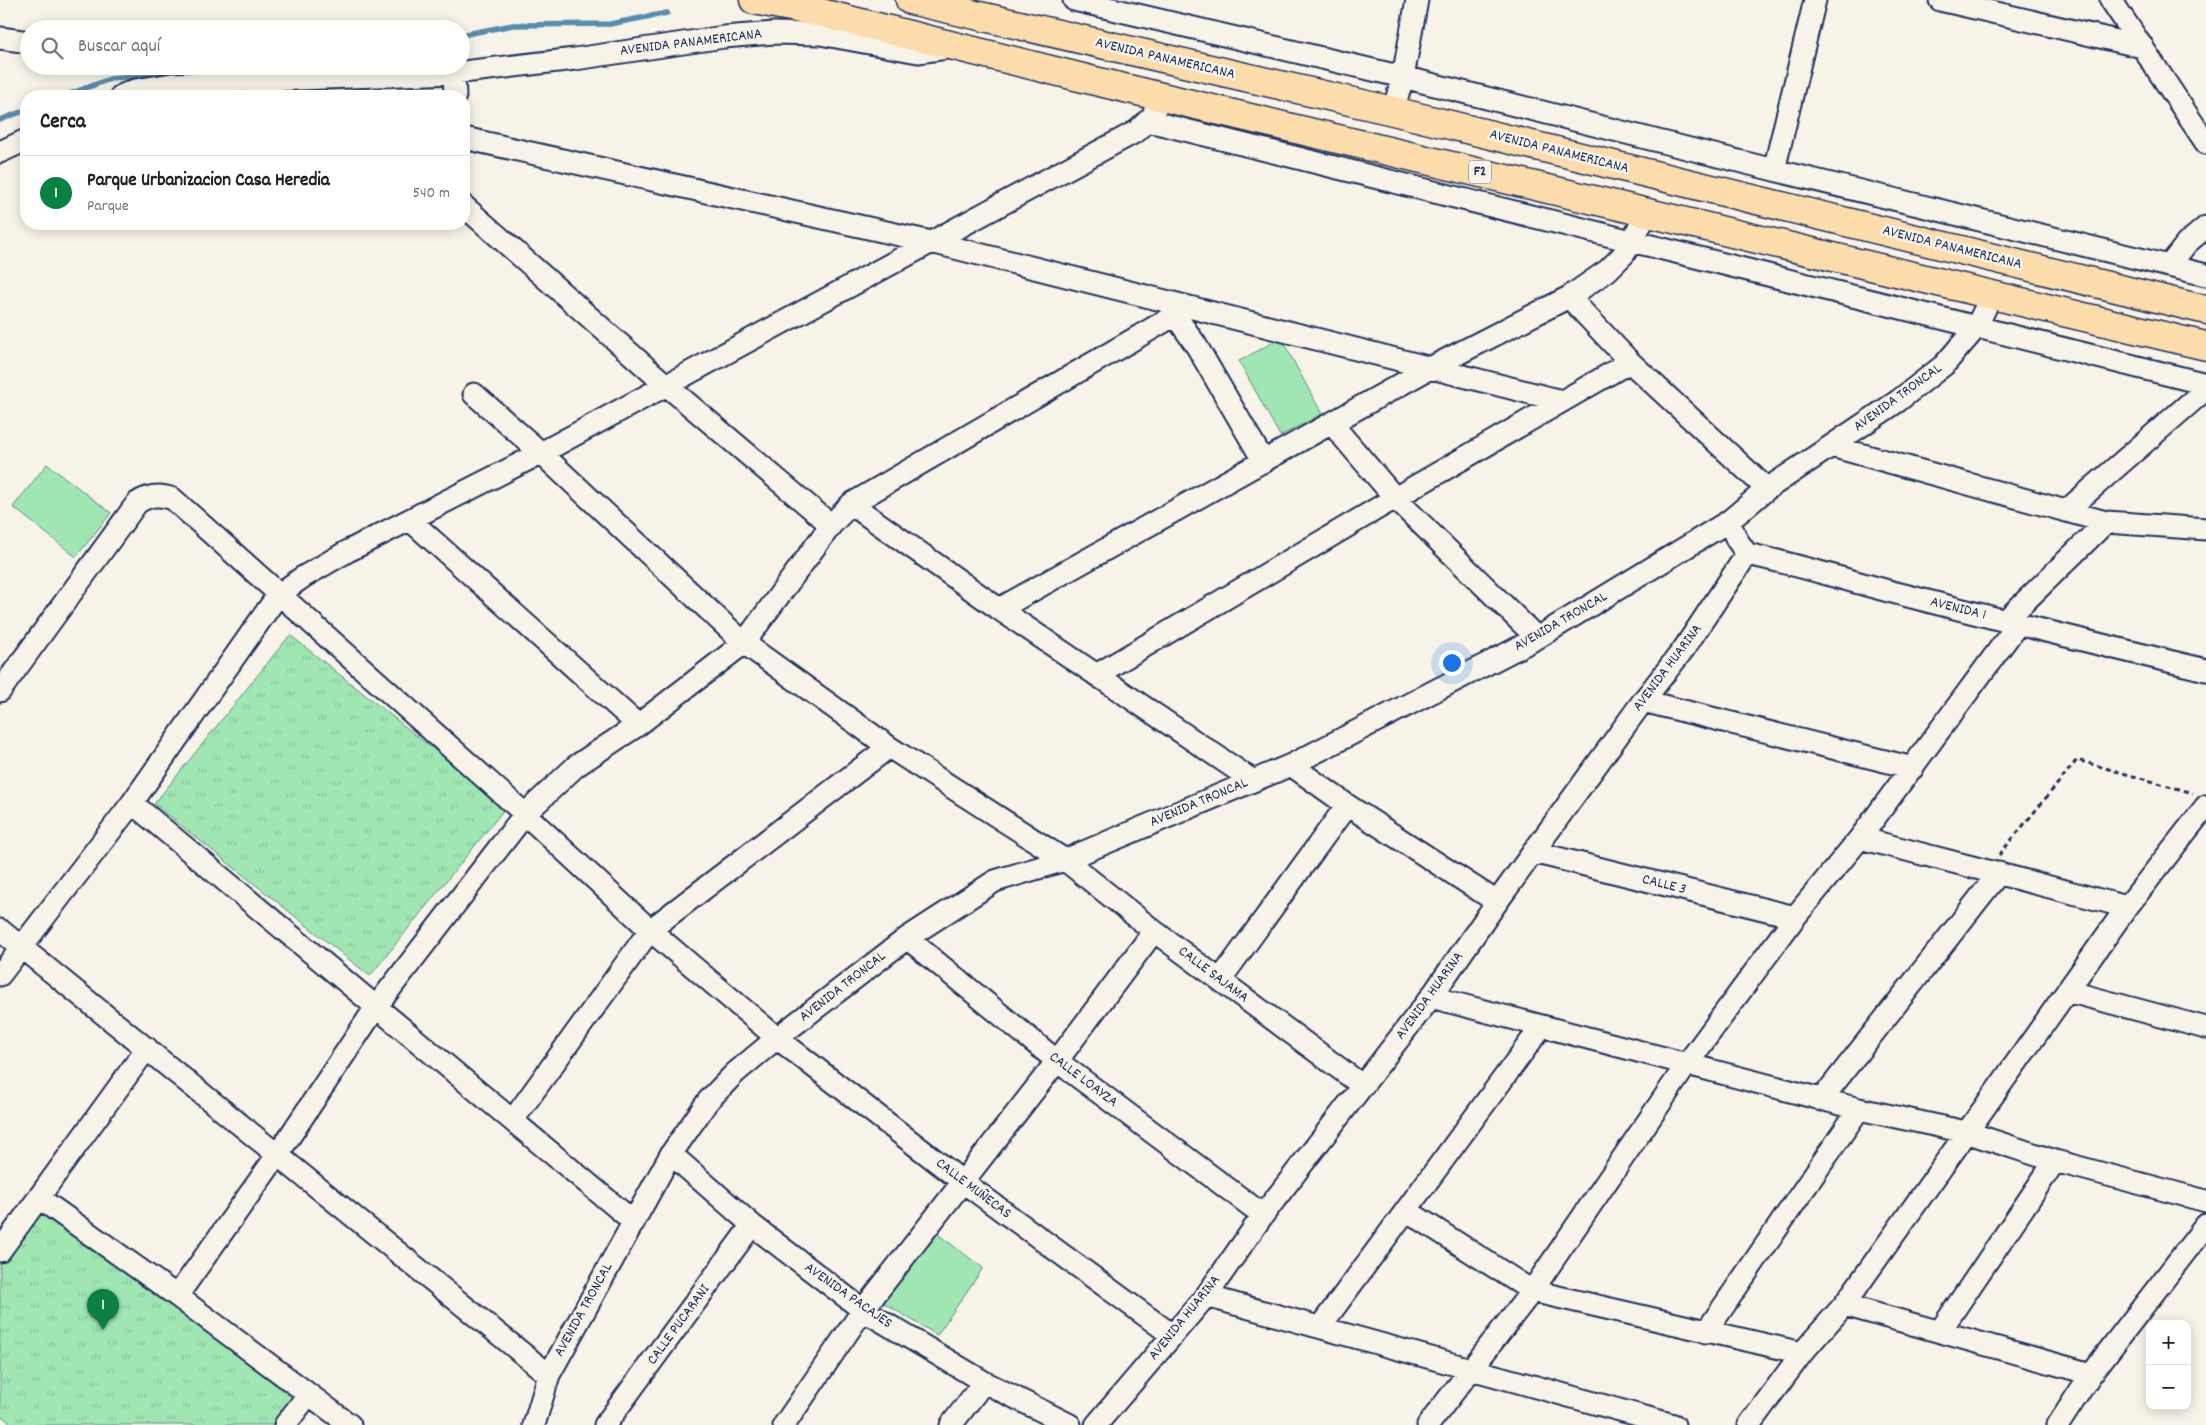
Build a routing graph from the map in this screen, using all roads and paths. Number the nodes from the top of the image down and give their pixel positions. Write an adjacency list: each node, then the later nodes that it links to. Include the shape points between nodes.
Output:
1 (754, 0): 10 (highway, AVENIDA PANAMERICANA / F2, via 818,12)
2 (910, 0): 19 (highway, AVENIDA PANAMERICANA)
3 (1074, 0): 15 (street)
4 (1417, 0): 15 (street)
5 (1815, 0): 24 (street)
6 (1940, 0): 11 (street)
7 (2112, 0): 11 (street)
8 (0, 38): 9 (street)
9 (20, 41)
10 (958, 47): 12 (street, AVENIDA PANAMERICANA, via 918,52 820,34 764,34 724,36); 18 (highway, AVENIDA PANAMERICANA / F2)
11 (2143, 47): 22 (street)
12 (470, 71)
13 (403, 75): 16 (street, AVENIDA PANAMERICANA, via 172,84)
14 (454, 75): 17 (street)
15 (1403, 77): 19 (street); 24 (street)
16 (135, 90)
17 (455, 90)
18 (1154, 108): 26 (highway, AVENIDA PANAMERICANA / F2); 28 (street); 29 (street, via 1137,131)
19 (1393, 111): 34 (highway, AVENIDA PANAMERICANA)
20 (470, 139): 29 (street)
21 (20, 143): 23 (street)
22 (2206, 143)
23 (0, 152)
24 (1774, 170): 30 (street)
25 (470, 211): 41 (street)
26 (1648, 212): 28 (street); 32 (highway, AVENIDA PANAMERICANA / F2)
27 (2206, 227): 30 (street, via 2187,243)
28 (1632, 241): 33 (street, via 1608,270); 36 (street)
29 (931, 242): 35 (street); 41 (street)
30 (2169, 266): 31 (street)
31 (2206, 275)
32 (1991, 296): 36 (street, AVENIDA TRONCAL); 37 (highway, AVENIDA PANAMERICANA / F2)
33 (1569, 297): 38 (street); 39 (street)
34 (2206, 310)
35 (1182, 311): 39 (street); 48 (street, via 1196,345); 51 (street)
36 (1976, 328): 40 (street); 46 (street, AVENIDA TRONCAL, via 1944,365)
37 (2206, 346)
38 (1630, 362): 44 (street); 49 (street)
39 (1430, 368): 44 (street); 45 (street)
40 (2206, 384)
41 (666, 385): 47 (street); 56 (street)
42 (2206, 389): 52 (street)
43 (474, 394): 47 (street, CALLE SAJAMA)
44 (1562, 401): 50 (street)
45 (1332, 424): 48 (street); 50 (street)
46 (1831, 446): 49 (street, AVENIDA TRONCAL); 52 (street)
47 (541, 453): 53 (street); 63 (street, CALLE SAJAMA)
48 (1264, 462): 60 (street)
49 (1767, 489): 54 (street, AVENIDA TRONCAL)
50 (1395, 498): 62 (street); 65 (street)
51 (851, 504): 56 (street); 60 (street)
52 (2066, 511): 55 (street)
53 (410, 520): 59 (street, via 303,577); 68 (street)
54 (1728, 521): 58 (street); 62 (street, AVENIDA TRONCAL)
55 (2106, 522): 57 (street); 61 (street)
56 (831, 525): 63 (street)
57 (2206, 529)
58 (1747, 554): 61 (street, AVENIDA 1); 67 (street, AVENIDA HUARINA, via 1683,650)
59 (278, 595): 66 (street, CALLE MUÑECAS, via 173,499 159,495 148,497 137,503); 73 (street); 76 (street, CALLE MUÑECAS)
60 (999, 609): 65 (street)
61 (2011, 623): 64 (street, AVENIDA 1); 71 (street)
62 (1537, 638): 70 (street, AVENIDA TRONCAL)
63 (744, 643): 68 (street); 69 (street, CALLE SAJAMA)
64 (2206, 670)
65 (1096, 675): 72 (street)
66 (3, 679)
67 (1643, 701): 71 (street); 78 (street, AVENIDA HUARINA)
68 (638, 725): 76 (street, via 576,766)
69 (889, 746): 79 (street, CALLE SAJAMA); 85 (street)
70 (1291, 765): 72 (street, AVENIDA TRONCAL); 74 (street)
71 (1913, 768): 77 (street)
72 (1252, 780): 79 (street, AVENIDA TRONCAL)
73 (132, 803): 88 (street); 93 (street)
74 (1347, 805): 81 (street); 90 (street)
75 (2201, 812): 80 (path, via 2077,760); 82 (street)
76 (525, 814): 85 (street, CALLE MUÑECAS); 93 (street)
77 (1860, 838): 80 (street); 83 (street)
78 (1533, 852): 81 (street, AVENIDA HUARINA); 83 (street, CALLE 3)
79 (1065, 860): 86 (street, CALLE SAJAMA); 87 (street, AVENIDA TRONCAL, via 995,881)
80 (1993, 872): 82 (street); 101 (street)
81 (1497, 902): 92 (street, AVENIDA HUARINA)
82 (2127, 907): 91 (street)
83 (1796, 917): 99 (street)
84 (0, 930): 88 (street)
85 (650, 930): 96 (street, CALLE MUÑECAS); 103 (street)
86 (1154, 931): 90 (street, CALLE SAJAMA); 98 (street)
87 (907, 938): 96 (street, AVENIDA TRONCAL); 98 (street, CALLE LOAYZA)
88 (21, 946): 89 (street); 97 (street)
89 (0, 975)
90 (1220, 980): 100 (street, CALLE SAJAMA)
91 (2067, 991): 95 (street); 104 (street)
92 (1431, 997): 94 (street); 100 (street, AVENIDA HUARINA)
93 (376, 1008): 103 (street); 105 (street)
94 (1542, 1026): 99 (street); 111 (street)
95 (2206, 1028)
96 (777, 1038): 106 (street, AVENIDA TRONCAL, via 708,1101); 108 (street, CALLE MUÑECAS)
97 (147, 1048): 105 (street); 109 (street)
98 (1057, 1061): 108 (street); 112 (street, CALLE LOAYZA)
99 (1687, 1064): 101 (street); 117 (street)
100 (1363, 1086): 112 (street, AVENIDA HUARINA)
101 (1821, 1100): 102 (street)
102 (1859, 1109): 104 (street); 124 (street)
103 (513, 1120): 113 (street)
104 (1966, 1132): 107 (street); 120 (street)
105 (278, 1154): 118 (street); 129 (street)
106 (670, 1154): 113 (street, AVENIDA TRONCAL); 114 (street, AVENIDA PACAJES)
107 (2055, 1161): 110 (street); 123 (street)
108 (963, 1182): 121 (street); 125 (street, CALLE MUÑECAS)
109 (39, 1198): 116 (street); 118 (street)
110 (2206, 1201)
111 (1406, 1210): 117 (street); 122 (street)
112 (1263, 1215): 119 (street, AVENIDA HUARINA)
113 (634, 1222): 129 (street, AVENIDA TRONCAL)
114 (752, 1225): 121 (street, AVENIDA PACAJES); 135 (street, CALLE PUCARANI)
115 (2206, 1225): 128 (street)
116 (0, 1251)
117 (1532, 1291): 124 (street); 127 (street)
118 (176, 1296): 131 (street)
119 (1206, 1296): 122 (street); 125 (street, AVENIDA HUARINA)
120 (1844, 1305): 123 (street); 126 (street)
121 (863, 1310): 130 (street, AVENIDA PACAJES); 136 (street)
122 (1320, 1327): 127 (street)
123 (1940, 1331): 128 (street)
124 (1706, 1332): 126 (street)
125 (1172, 1335): 139 (street, AVENIDA HUARINA)
126 (1802, 1353): 142 (street)
127 (1472, 1370): 140 (street); 141 (street)
128 (2091, 1374): 143 (street)
129 (548, 1375): 134 (street, AVENIDA TRONCAL)
130 (984, 1382): 137 (street); 138 (street, AVENIDA PACAJES)
131 (308, 1394): 132 (street); 133 (street)
132 (285, 1425)
133 (350, 1425)
134 (534, 1425)
135 (606, 1425)
136 (784, 1425)
137 (951, 1425)
138 (1070, 1425)
139 (1096, 1425)
140 (1428, 1425)
141 (1674, 1425)
142 (1749, 1425)
143 (2058, 1425)

